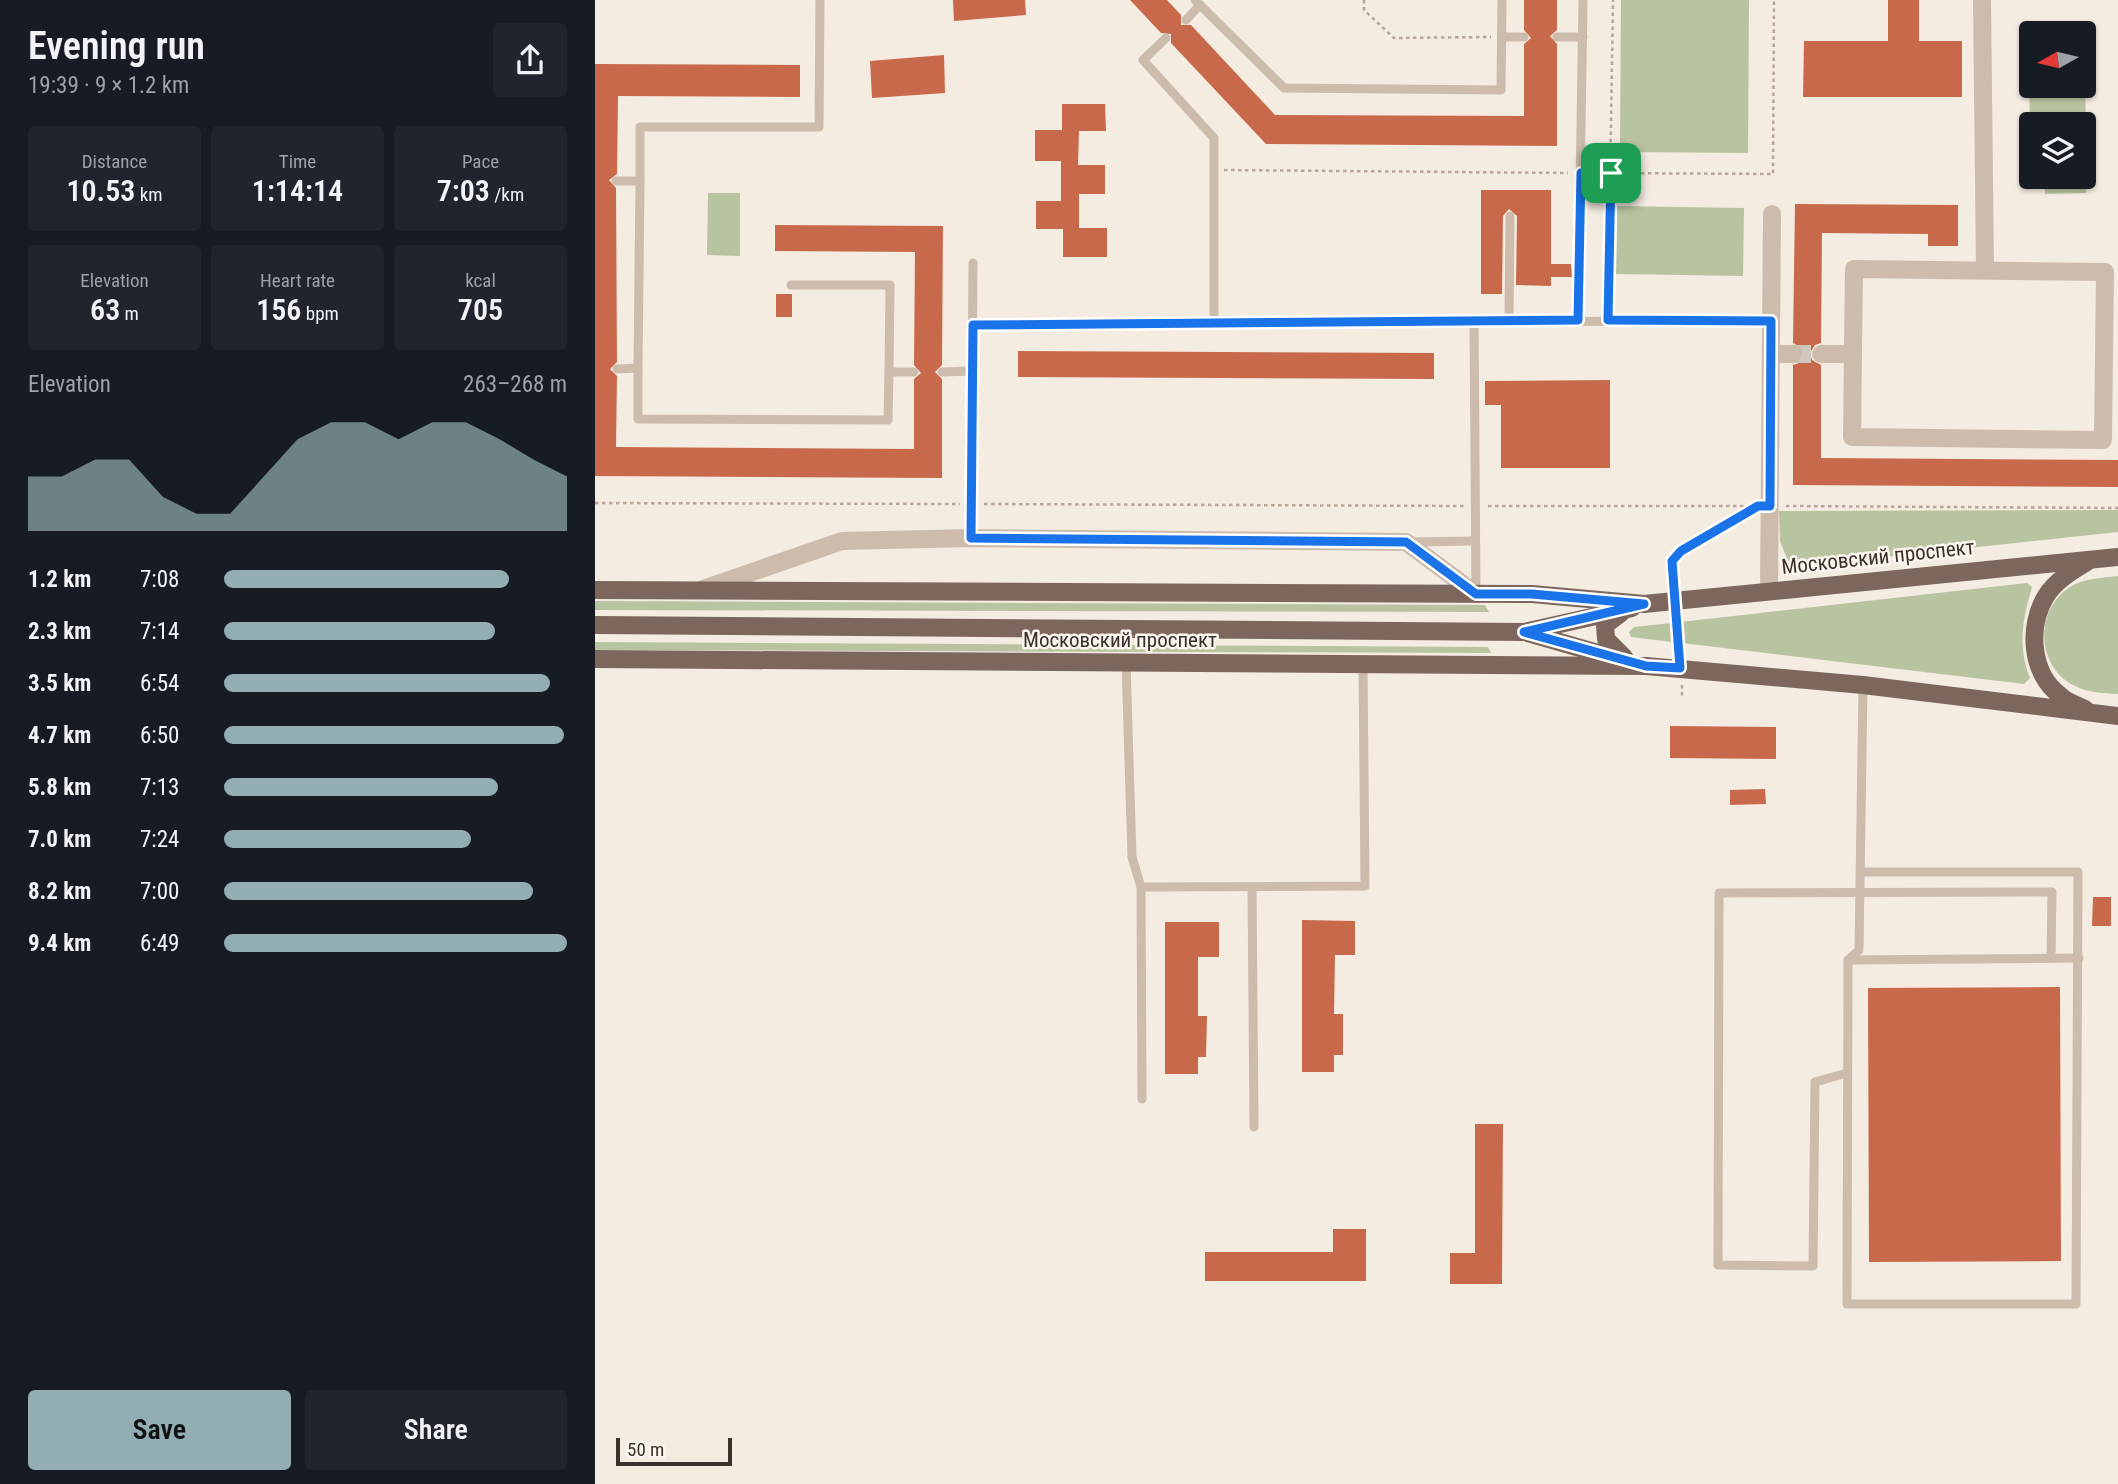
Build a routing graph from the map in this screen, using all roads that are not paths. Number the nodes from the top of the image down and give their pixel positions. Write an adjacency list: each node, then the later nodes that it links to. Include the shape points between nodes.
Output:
1 (820, 0): 13 (lane, via 819,127 641,127)
2 (1502, 0): 7 (lane)
3 (1583, 0): 10 (lane)
4 (1983, 0): 17 (street)
5 (1198, 3): 6 (lane); 7 (lane, via 1284,88 1501,90)
6 (1186, 20)
7 (1502, 37): 8 (lane)
8 (1524, 37)
9 (1557, 37): 10 (lane)
10 (1583, 37): 22 (lane)
11 (1166, 38): 23 (lane, via 1143,60 1214,138)
12 (617, 181): 13 (lane)
13 (640, 181): 30 (lane)
14 (1772, 214): 26 (street)
15 (1510, 216): 21 (lane)
16 (973, 263): 25 (lane)
17 (1985, 271): 18 (street); 29 (street, via 1854,269)
18 (2112, 272): 29 (street, via 2103,440 1851,437)
19 (791, 285): 32 (lane, via 890,285)
20 (1475, 320): 21 (lane); 23 (lane); 37 (lane)
21 (1509, 320): 22 (lane)
22 (1578, 320): 24 (lane)
23 (1214, 321): 25 (lane)
24 (1674, 321)
25 (973, 325): 35 (lane)
26 (1771, 354): 27 (street); 43 (street)
27 (1793, 354)
28 (1821, 354): 29 (street)
29 (1853, 354)
30 (638, 368): 31 (lane); 32 (lane, via 638,419 888,420)
31 (617, 369)
32 (889, 372): 33 (lane)
33 (914, 372)
34 (942, 372): 35 (lane)
35 (972, 372): 36 (lane)
36 (971, 538): 38 (street); 42 (street, via 842,541)
37 (1475, 541): 38 (lane); 44 (lane)
38 (1406, 542): 44 (street)
39 (2118, 557): 40 (main road, Московский проспект)
40 (2092, 559): 43 (main road, Московский проспект); 53 (main road, via 2065,575 2046,596 2034,637 2043,678 2061,697)
41 (595, 590): 42 (main road, Московский проспект)
42 (700, 590): 44 (main road, Московский проспект)
43 (1769, 591): 45 (main road, Московский проспект)
44 (1476, 594): 45 (main road, Московский проспект, via 1532,594)
45 (1635, 607): 47 (main road, Московский проспект); 51 (main road, via 1605,625 1606,639 1615,652)
46 (595, 625): 47 (main road, Московский проспект)
47 (1524, 632): 51 (main road, Московский проспект)
48 (595, 659): 49 (main road, Московский проспект)
49 (1126, 663): 50 (main road, Московский проспект); 56 (lane, via 1132,857)
50 (1363, 664): 51 (main road, Московский проспект); 57 (lane, via 1365,886)
51 (1638, 664): 52 (main road, Московский проспект)
52 (1863, 685): 53 (main road, Московский проспект); 55 (lane)
53 (2098, 715): 54 (main road, Московский проспект)
54 (2118, 716)
55 (1860, 872): 58 (lane); 60 (lane, via 2078,872)
56 (1141, 887): 57 (lane); 63 (lane)
57 (1252, 887): 64 (lane)
58 (1860, 892): 59 (lane, via 2052,892); 61 (lane, via 1859,950); 62 (lane, via 1719,893 1718,1265 1813,1266 1815,1082)
59 (2051, 958): 60 (lane); 61 (lane)
60 (2079, 958): 62 (lane, via 2076,1304 1847,1304)
61 (1848, 960): 62 (lane)
62 (1847, 1073)
63 (1142, 1099)
64 (1254, 1127)

